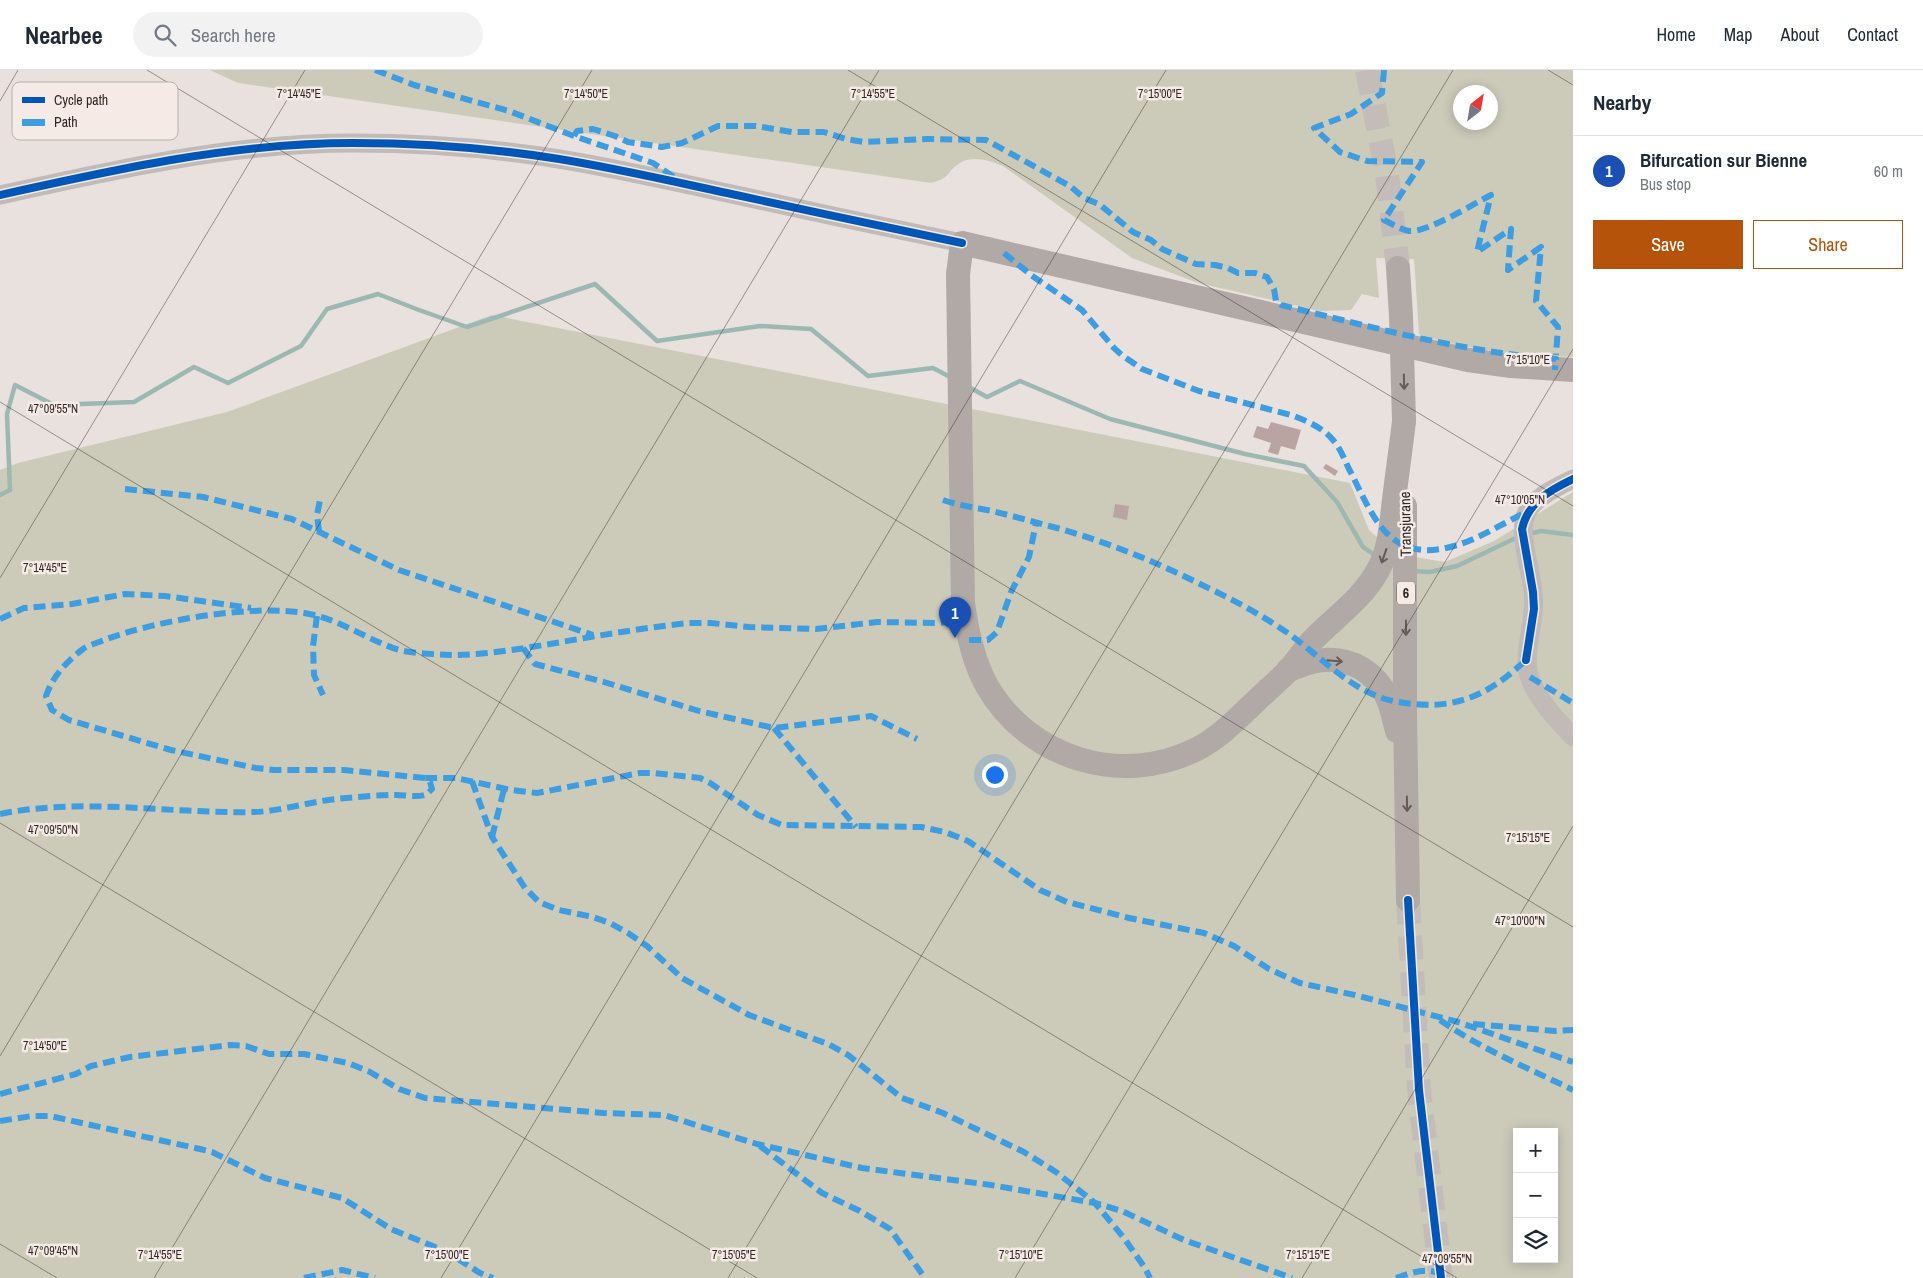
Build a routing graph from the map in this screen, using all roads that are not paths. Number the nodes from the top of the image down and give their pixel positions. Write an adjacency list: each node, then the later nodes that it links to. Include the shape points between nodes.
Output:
1 (0, 195): 2 (street, via 133,166 221,152 351,143 438,146 588,164)
2 (962, 243): 4 (main road, via 1468,360); 7 (main road, via 958,305 963,604 972,651 989,690 1014,722 1055,750 1090,763 1145,765 1184,755 1219,735)
3 (1398, 274): 5 (main road, Transjurane / 6, one-way to 5, bridge)
4 (1566, 370)
5 (1404, 422): 7 (main road, one-way to 7, via 1390,532 1379,568 1360,595 1309,644); 9 (main road, Transjurane / 6, one-way to 9)
6 (1573, 479): 8 (street, via 1538,500 1527,512 1522,529 1534,609 1526,660 1530,677 1541,699)
7 (1288, 670): 9 (main road, one-way to 9, via 1332,660 1353,664 1369,673 1389,700)
8 (1573, 738)
9 (1406, 764): 10 (main road, Transjurane / 6, one-way to 10)
10 (1408, 900)

